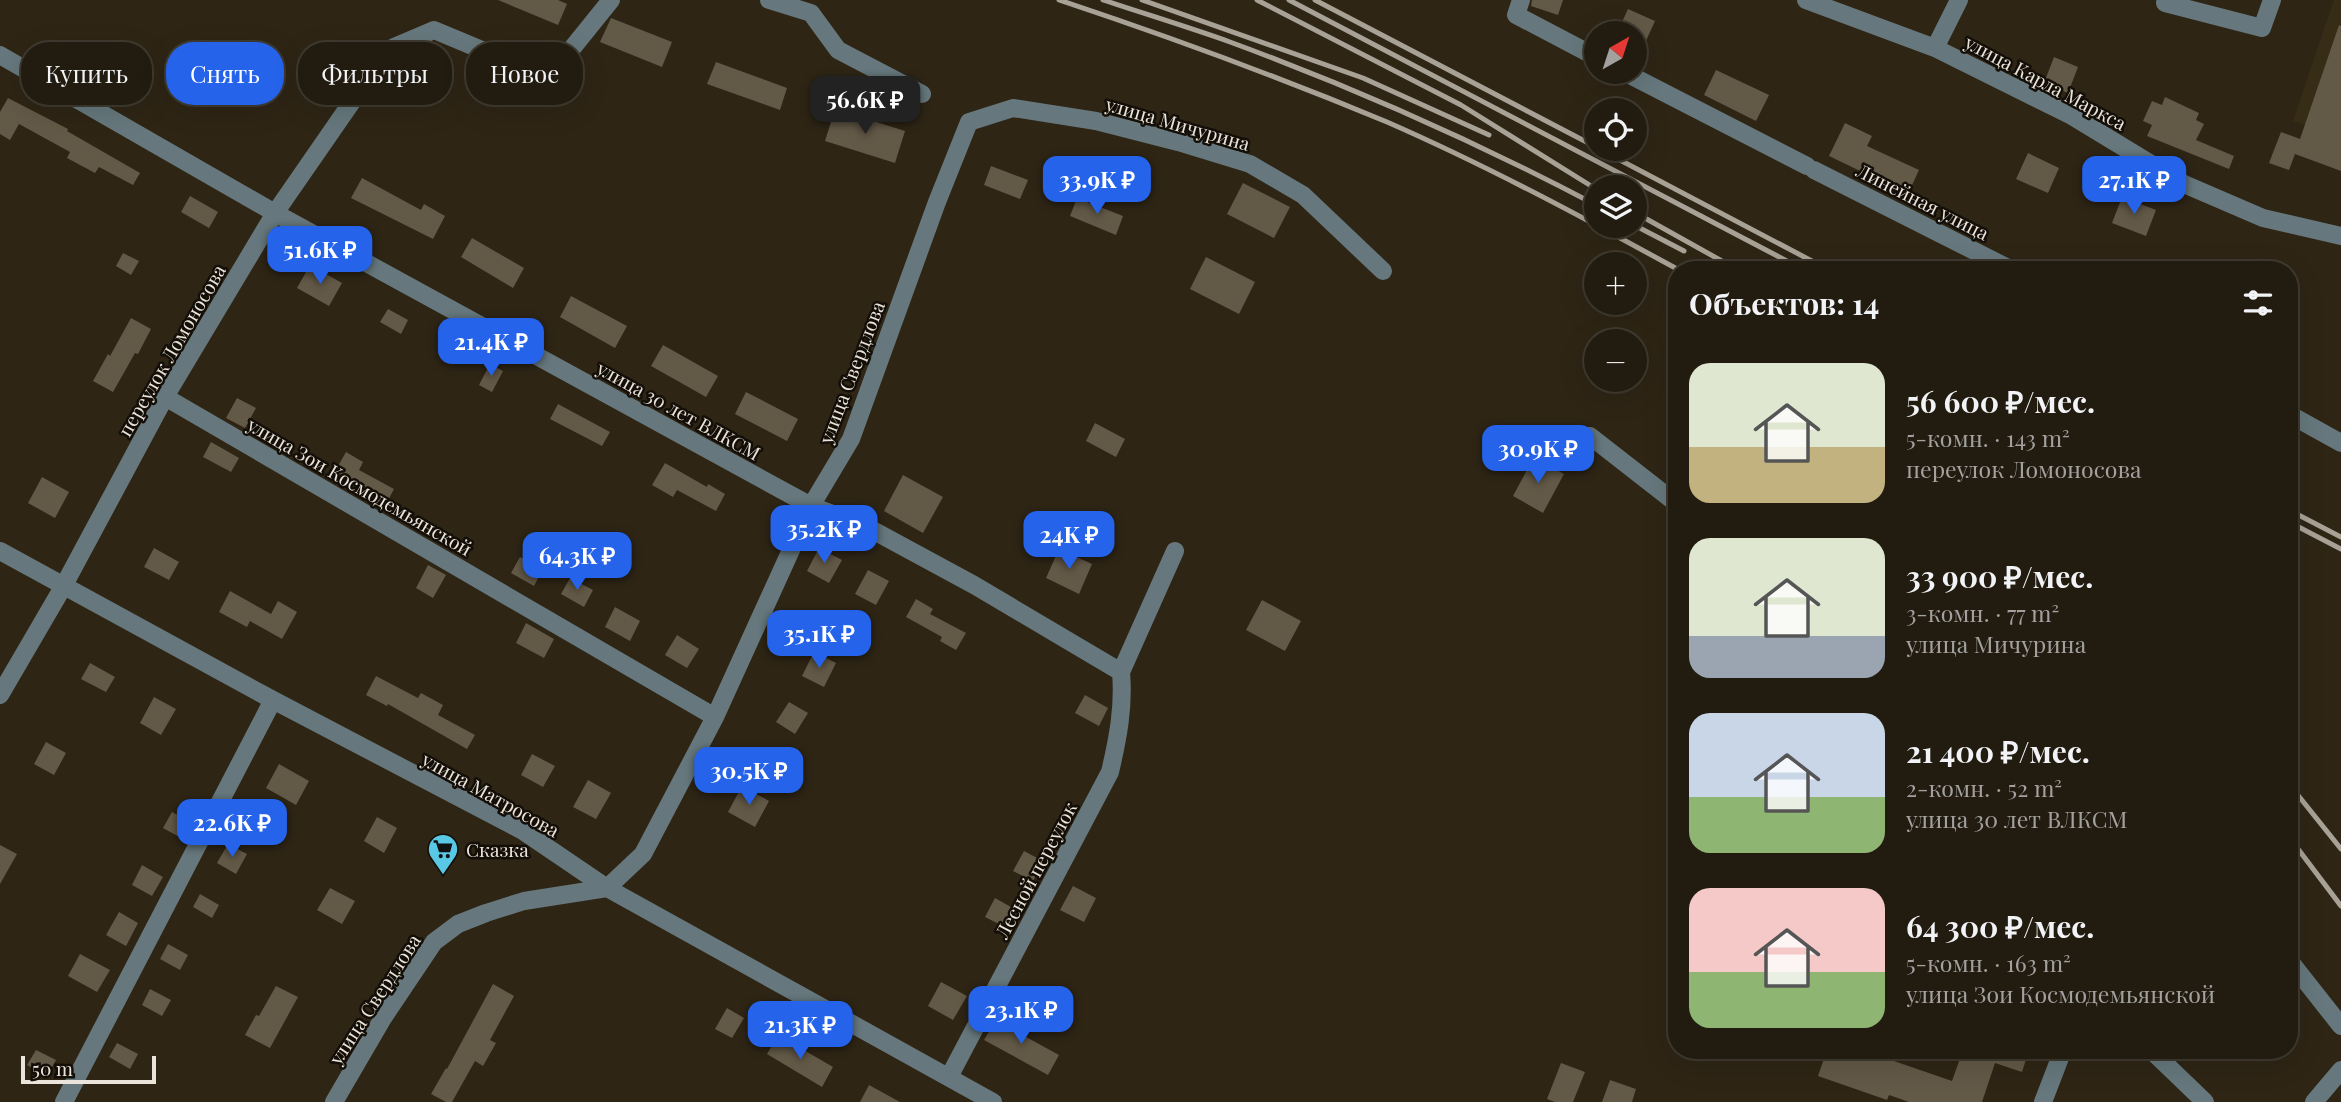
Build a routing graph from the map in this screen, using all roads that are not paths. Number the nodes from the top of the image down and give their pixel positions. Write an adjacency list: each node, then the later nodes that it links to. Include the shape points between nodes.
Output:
1 (611, 0): 14 (street, переулок Ломоносова, via 557,67 532,71 434,30 394,47)
2 (769, 0): 12 (street, via 811,13 838,50)
3 (1521, 0): 9 (street, via 1517,15)
4 (1806, 0): 8 (street, улица Карла Маркса)
5 (1959, 0): 8 (street)
6 (2272, 0): 7 (street, via 2262,28)
7 (2165, 3)
8 (1935, 48): 15 (street, улица Карла Маркса, via 2072,116 2184,184 2263,218)
9 (1584, 51)
10 (0, 55): 14 (street, улица 30 лет ВЛКСМ)
11 (1647, 84): 16 (street, Линейная улица)
12 (922, 94)
13 (969, 122): 17 (street, улица Мичурина, via 1013,108 1096,121 1250,164 1303,195); 23 (street, улица Свердлова, via 851,439)
14 (275, 213): 18 (street, переулок Ломоносова); 23 (street, улица 30 лет ВЛКСМ)
15 (2341, 236)
16 (1994, 261)
17 (1383, 271)
18 (165, 397): 26 (street, переулок Ломоносова); 30 (street, улица Зои Космодемьянской)
19 (2298, 419): 21 (street)
20 (1590, 436): 22 (street)
21 (2341, 443)
22 (1668, 497)
23 (811, 506): 27 (street, улица 30 лет ВЛКСМ, via 890,539); 30 (street, улица Свердлова)
24 (0, 551): 26 (street, улица Матросова)
25 (1175, 551): 27 (street)
26 (63, 587): 28 (street, переулок Ломоносова); 29 (street, улица Матросова)
27 (1121, 672): 37 (street, Лесной переулок, via 1120,728 1110,772)
28 (0, 695)
29 (273, 701): 31 (street, улица Матросова, via 523,831); 38 (street)
30 (715, 717): 31 (street, улица Свердлова, via 643,854)
31 (607, 888): 37 (street, улица Матросова); 39 (street, улица Свердлова, via 524,901 458,924 434,942)
32 (2298, 971): 33 (street)
33 (2341, 1026)
34 (2060, 1059): 41 (street)
35 (2160, 1059): 42 (street)
36 (2341, 1070): 43 (street)
37 (949, 1077): 40 (street, улица Матросова)
38 (64, 1102)
39 (334, 1102)
40 (993, 1102)
41 (2043, 1102)
42 (2205, 1102)
43 (2315, 1102)

